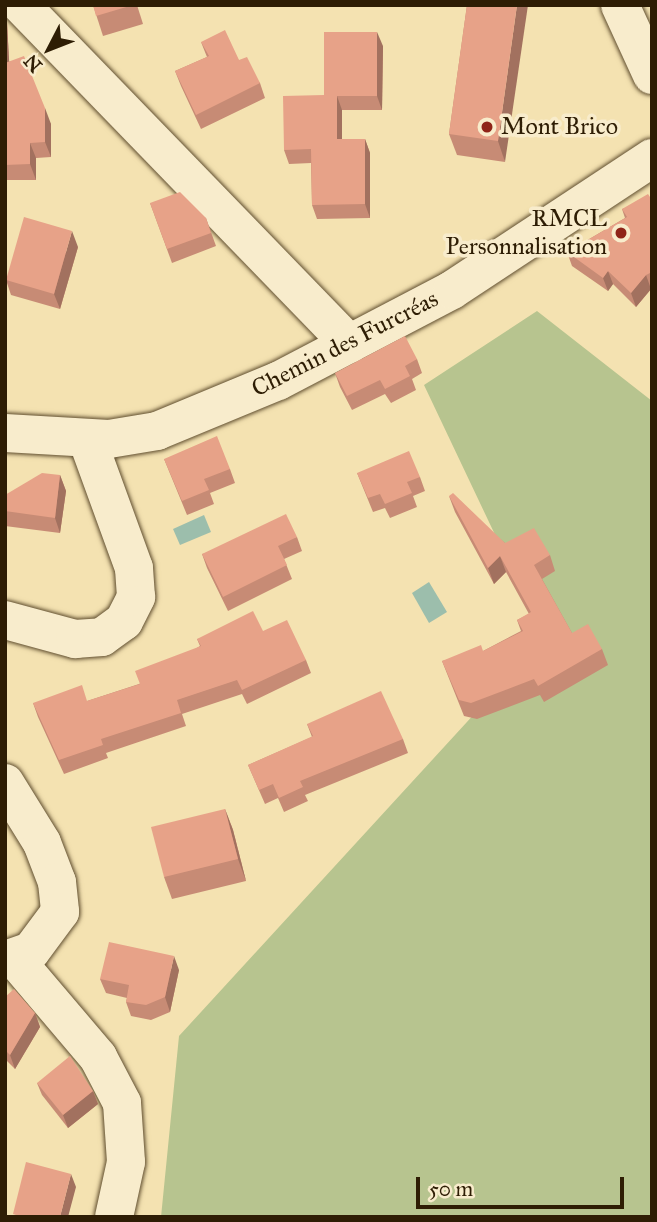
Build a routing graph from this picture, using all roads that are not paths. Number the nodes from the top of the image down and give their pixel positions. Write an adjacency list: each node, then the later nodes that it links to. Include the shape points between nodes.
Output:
1 (21, 5): 5 (street)
2 (620, 5): 3 (street)
3 (652, 75)
4 (652, 158): 5 (street, Chemin des Furcréas, via 452,290)
5 (350, 344): 7 (street, Chemin des Furcréas, via 278,381 157,431)
6 (5, 433): 7 (street, Chemin des Furcréas)
7 (87, 439): 8 (street, via 134,568 136,597 124,621 102,636 75,639)
8 (5, 620)
9 (5, 783): 10 (street, via 42,843 57,882 60,912 31,951)
10 (10, 959): 11 (street, via 98,1057 122,1103 126,1162)
11 (114, 1217)

